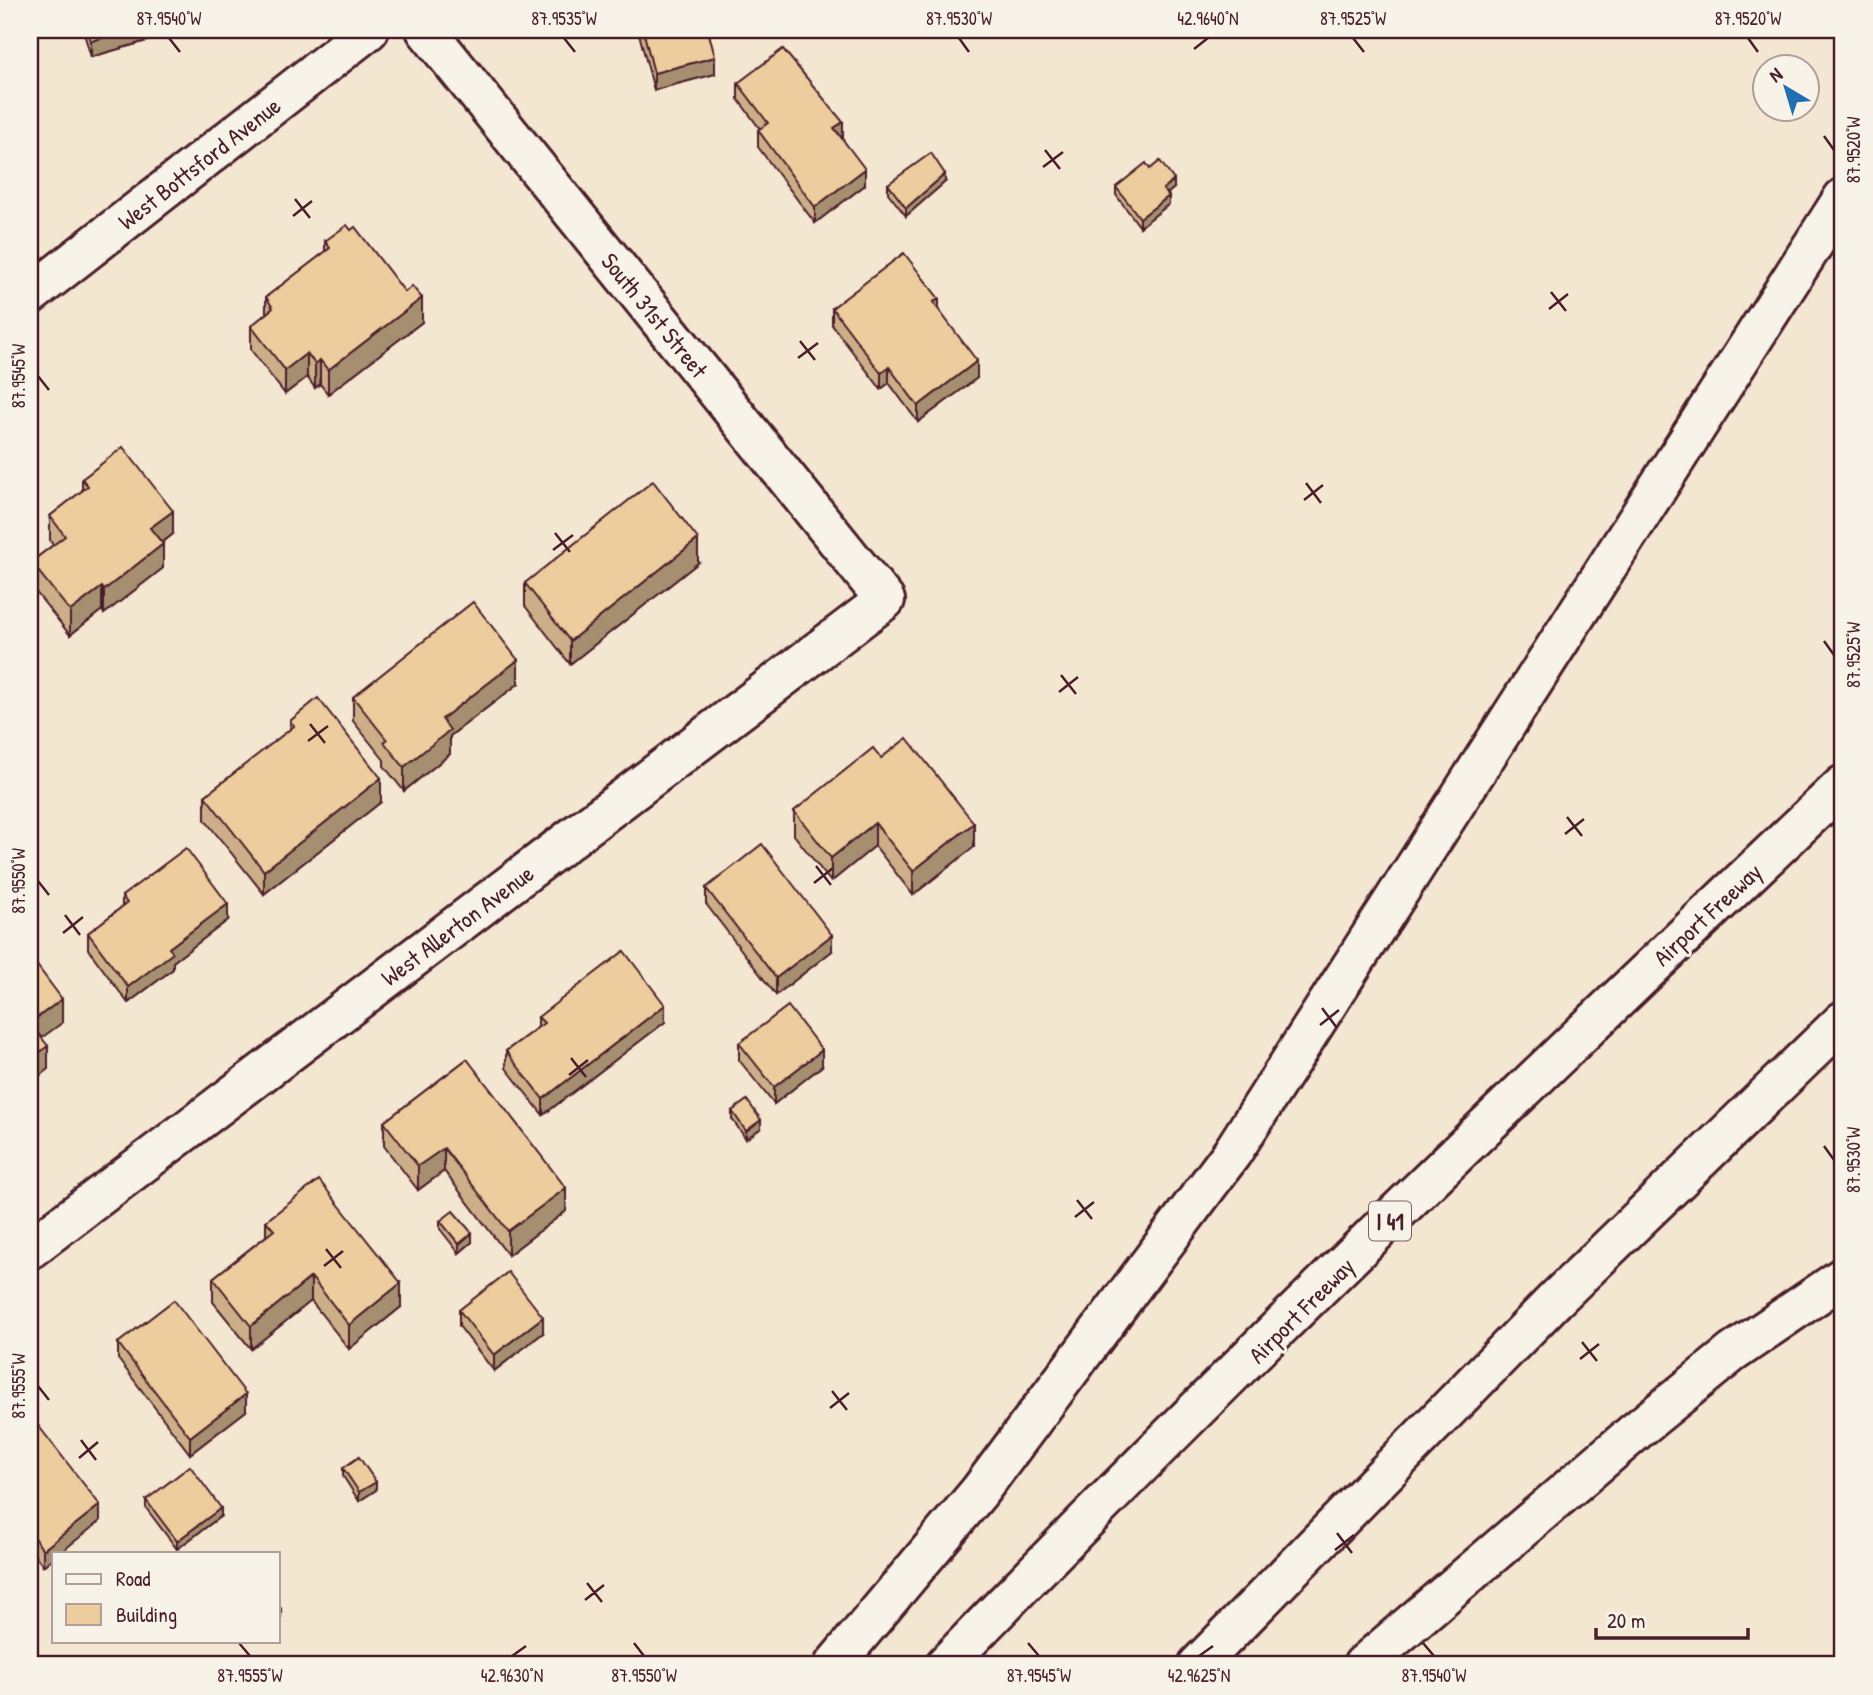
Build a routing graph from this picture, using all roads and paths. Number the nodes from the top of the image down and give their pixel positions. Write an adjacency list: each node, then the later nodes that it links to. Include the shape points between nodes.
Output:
1 (369, 30): 4 (main road, West Bottsford Avenue)
2 (426, 30): 5 (main road, South 31st Street)
3 (1843, 198): 10 (main road, via 1232,1153 979,1492)
4 (30, 295)
5 (885, 600): 8 (main road, West Allerton Avenue)
6 (1843, 785): 11 (main road, Airport Freeway / I 41, via 1567,1047)
7 (1843, 1021): 12 (main road, via 1555,1300)
8 (30, 1250)
9 (1843, 1277): 13 (main road, via 1732,1353)
10 (834, 1665)
11 (946, 1665)
12 (1198, 1665)
13 (1363, 1665)

